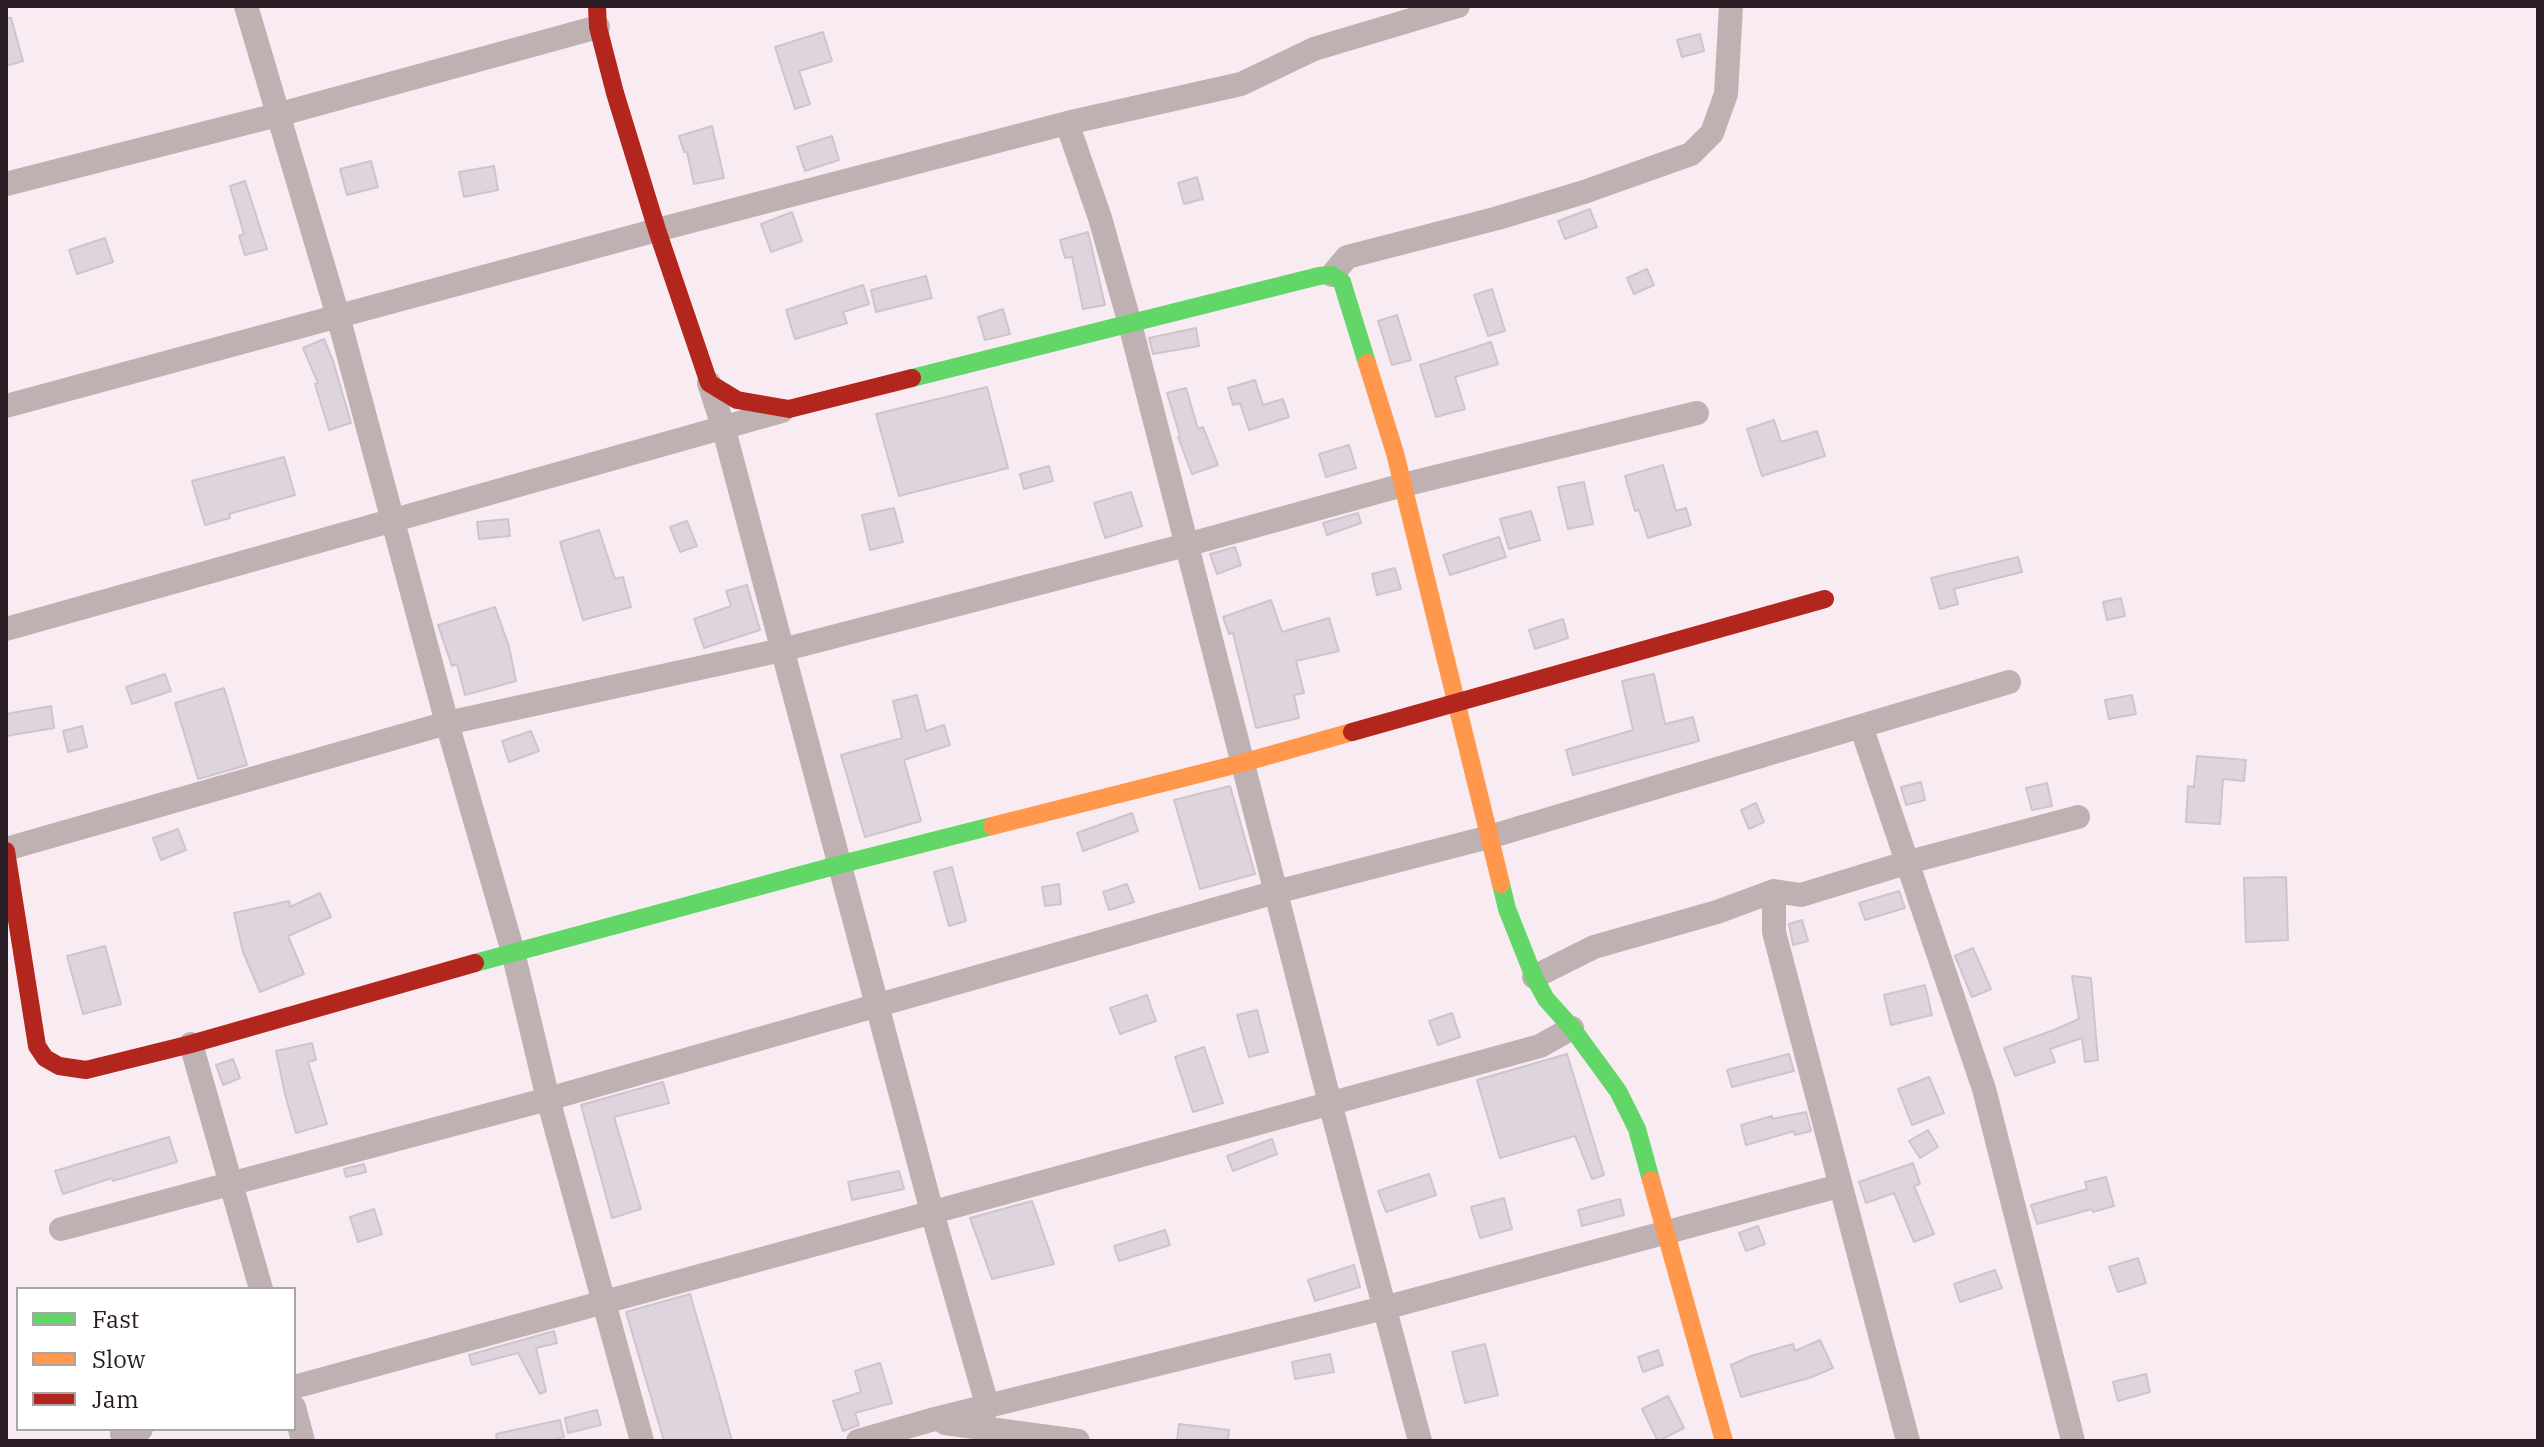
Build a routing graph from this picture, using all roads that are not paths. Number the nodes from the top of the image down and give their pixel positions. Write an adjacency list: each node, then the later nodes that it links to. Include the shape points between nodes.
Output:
1 (246, 6): 5 (street)
2 (1458, 6): 6 (street, via 1314,49 1241,84)
3 (1731, 6): 9 (street, via 1726,94 1712,133 1691,154 1498,218 1347,257)
4 (597, 17): 5 (street); 8 (street)
5 (277, 115): 7 (street); 10 (street)
6 (1067, 123): 8 (street); 11 (street)
7 (6, 184)
8 (657, 230): 10 (street); 12 (street)
9 (1332, 275): 11 (street); 17 (street, via 1342,282)
10 (338, 316): 13 (street); 18 (street)
11 (1130, 324): 14 (street); 19 (street)
12 (709, 383): 14 (street, via 737,400); 16 (street)
13 (6, 406)
14 (789, 409): 16 (street)
15 (1697, 413): 17 (street)
16 (723, 426): 18 (street); 22 (street)
17 (1403, 485): 19 (street); 24 (street)
18 (392, 520): 21 (street); 25 (street)
19 (1186, 545): 22 (street); 27 (street)
20 (1825, 599): 24 (street)
21 (6, 629)
22 (782, 650): 25 (street); 32 (street)
23 (2009, 682): 26 (street)
24 (1456, 702): 27 (street); 29 (street)
25 (447, 723): 30 (street); 35 (street)
26 (1861, 726): 29 (street); 31 (street)
27 (1242, 763): 32 (street); 34 (street)
28 (2078, 817): 31 (street)
29 (1489, 837): 34 (street); 36 (street, via 1507,909)
30 (6, 850): 39 (street, via 37,1046 45,1058 86,1070)
31 (1909, 862): 33 (street, via 1801,895); 62 (street, via 1984,1089)
32 (838, 865): 35 (street); 37 (street)
33 (1774, 891): 36 (street, via 1594,947); 43 (street, via 1774,932)
34 (1276, 892): 37 (street); 41 (street)
35 (513, 952): 39 (street); 40 (street)
36 (1534, 977): 38 (street)
37 (877, 1006): 40 (street); 44 (street)
38 (1572, 1028): 41 (street, via 1540,1046); 46 (street, via 1618,1091 1637,1129)
39 (191, 1044): 42 (street)
40 (548, 1099): 42 (street); 48 (street)
41 (1330, 1103): 44 (street); 49 (street)
42 (232, 1184): 45 (street); 47 (street)
43 (1839, 1186): 46 (street); 61 (street)
44 (932, 1212): 48 (street); 51 (street)
45 (61, 1229)
46 (1665, 1233): 49 (street); 60 (street)
47 (260, 1287)
48 (603, 1302): 50 (street); 56 (street)
49 (1384, 1308): 51 (street); 59 (street)
50 (296, 1386)
51 (988, 1408): 53 (street)
52 (296, 1415): 55 (street)
53 (931, 1420): 54 (street); 58 (street)
54 (900, 1435): 57 (street)
55 (303, 1441)
56 (642, 1441)
57 (858, 1441)
58 (1078, 1441)
59 (1420, 1441)
60 (1724, 1441)
61 (1908, 1441)
62 (2073, 1441)

